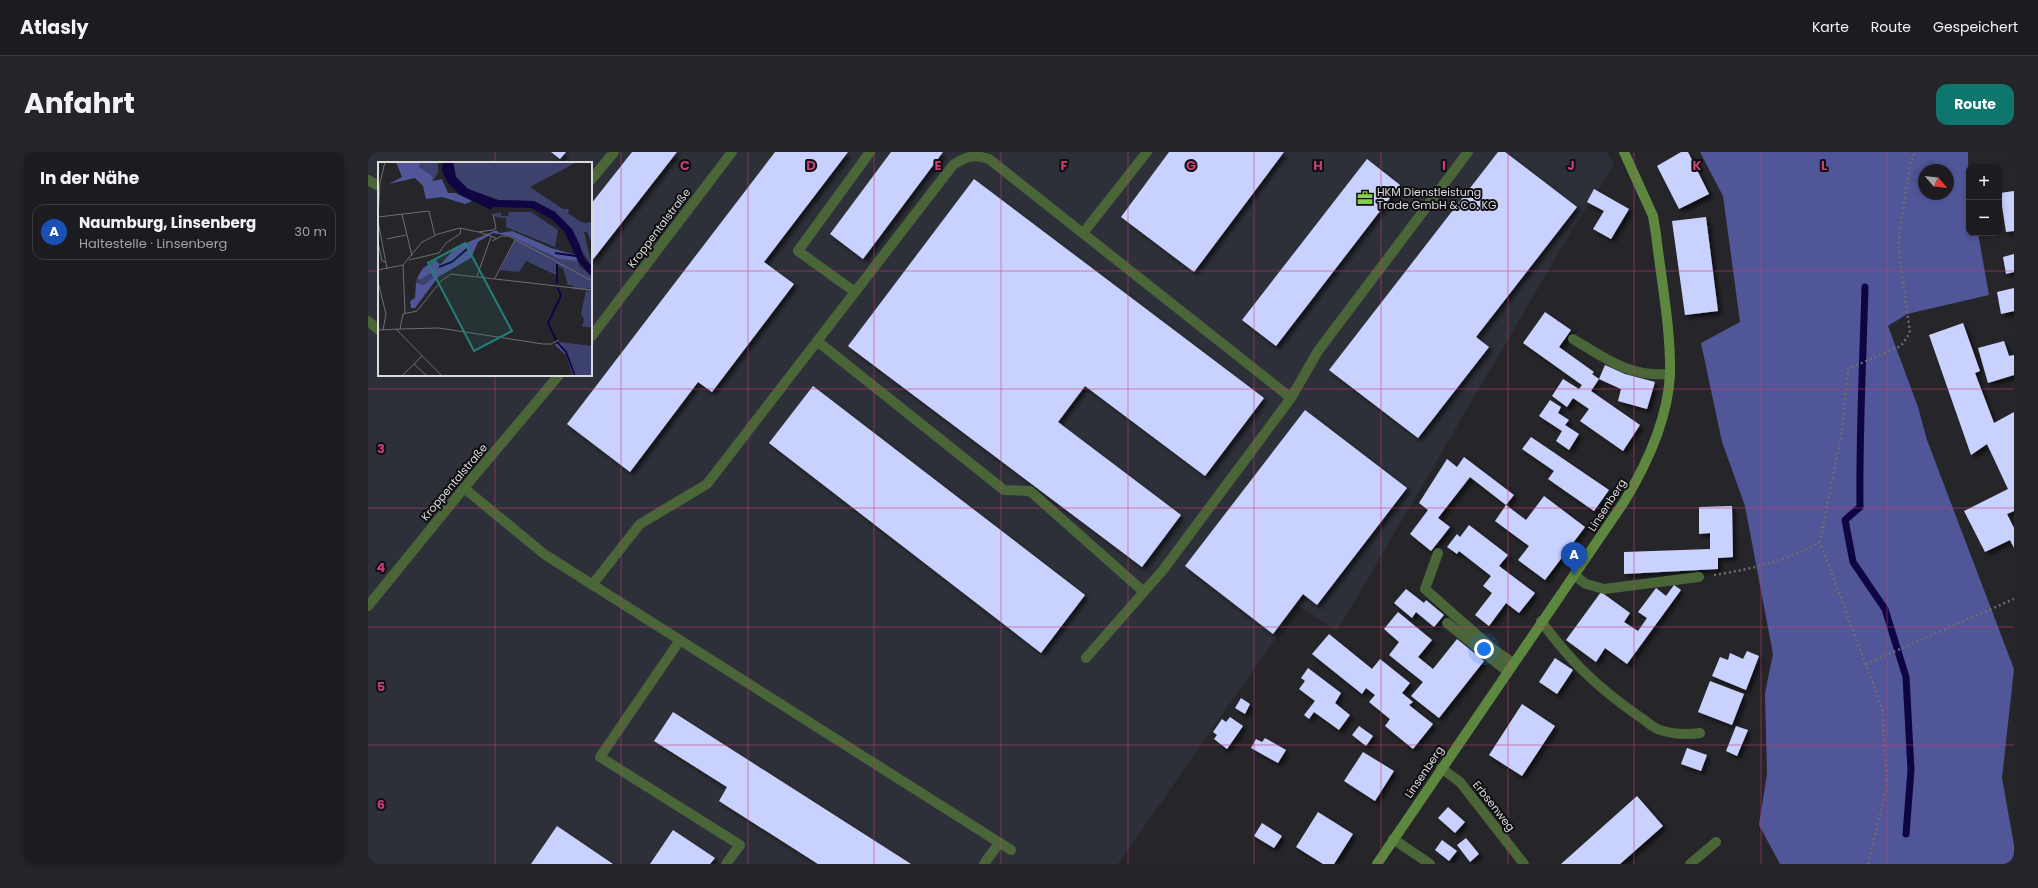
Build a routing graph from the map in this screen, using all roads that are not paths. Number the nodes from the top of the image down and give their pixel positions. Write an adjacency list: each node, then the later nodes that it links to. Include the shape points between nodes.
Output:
1 (614, 152): 7 (street)
2 (732, 152): 14 (street, Kroppentalstraße)
3 (870, 152): 11 (street, via 798,251)
4 (1468, 152): 19 (street, via 1318,352)
5 (1624, 152): 17 (main road, Linsenberg, via 1647,201 1655,228)
6 (1145, 153): 10 (street)
7 (592, 179)
8 (368, 180): 9 (street)
9 (378, 185)
10 (1083, 233): 11 (street, via 989,159 977,155 965,158 953,165); 19 (street)
11 (855, 292): 16 (street)
12 (368, 321): 13 (street)
13 (378, 329)
14 (592, 336)
15 (1573, 339): 17 (street, via 1627,370 1657,375)
16 (817, 341): 24 (street, via 707,484 640,524); 25 (street, via 1004,490 1030,491)
17 (1670, 374): 22 (main road, Linsenberg, via 1665,408 1637,481)
18 (558, 376): 20 (street, Kroppentalstraße)
19 (1291, 398): 25 (street)
20 (464, 488): 24 (street, via 544,554); 26 (street, Kroppentalstraße)
21 (1438, 553): 31 (street, via 1425,589)
22 (1574, 575): 23 (street, via 1586,584 1604,589); 27 (main road, Linsenberg)
23 (1699, 578)
24 (592, 585): 29 (street)
25 (1144, 592): 30 (street)
26 (368, 606)
27 (1541, 621): 31 (main road, Linsenberg); 32 (street, via 1563,651 1588,677 1659,730 1688,735)
28 (1447, 622): 31 (street)
29 (680, 640): 36 (street); 38 (street, via 600,757 740,845)
30 (1086, 658)
31 (1510, 667): 33 (main road, Linsenberg)
32 (1700, 733)
33 (1441, 768): 34 (main road, Linsenberg); 42 (street, Erbsenweg, via 1460,782)
34 (1394, 839): 40 (main road, Linsenberg); 41 (street)
35 (1716, 842): 43 (street)
36 (999, 843): 37 (street); 39 (street)
37 (1011, 850)
38 (726, 864)
39 (984, 864)
40 (1376, 864)
41 (1430, 864)
42 (1524, 864)
43 (1690, 864)

